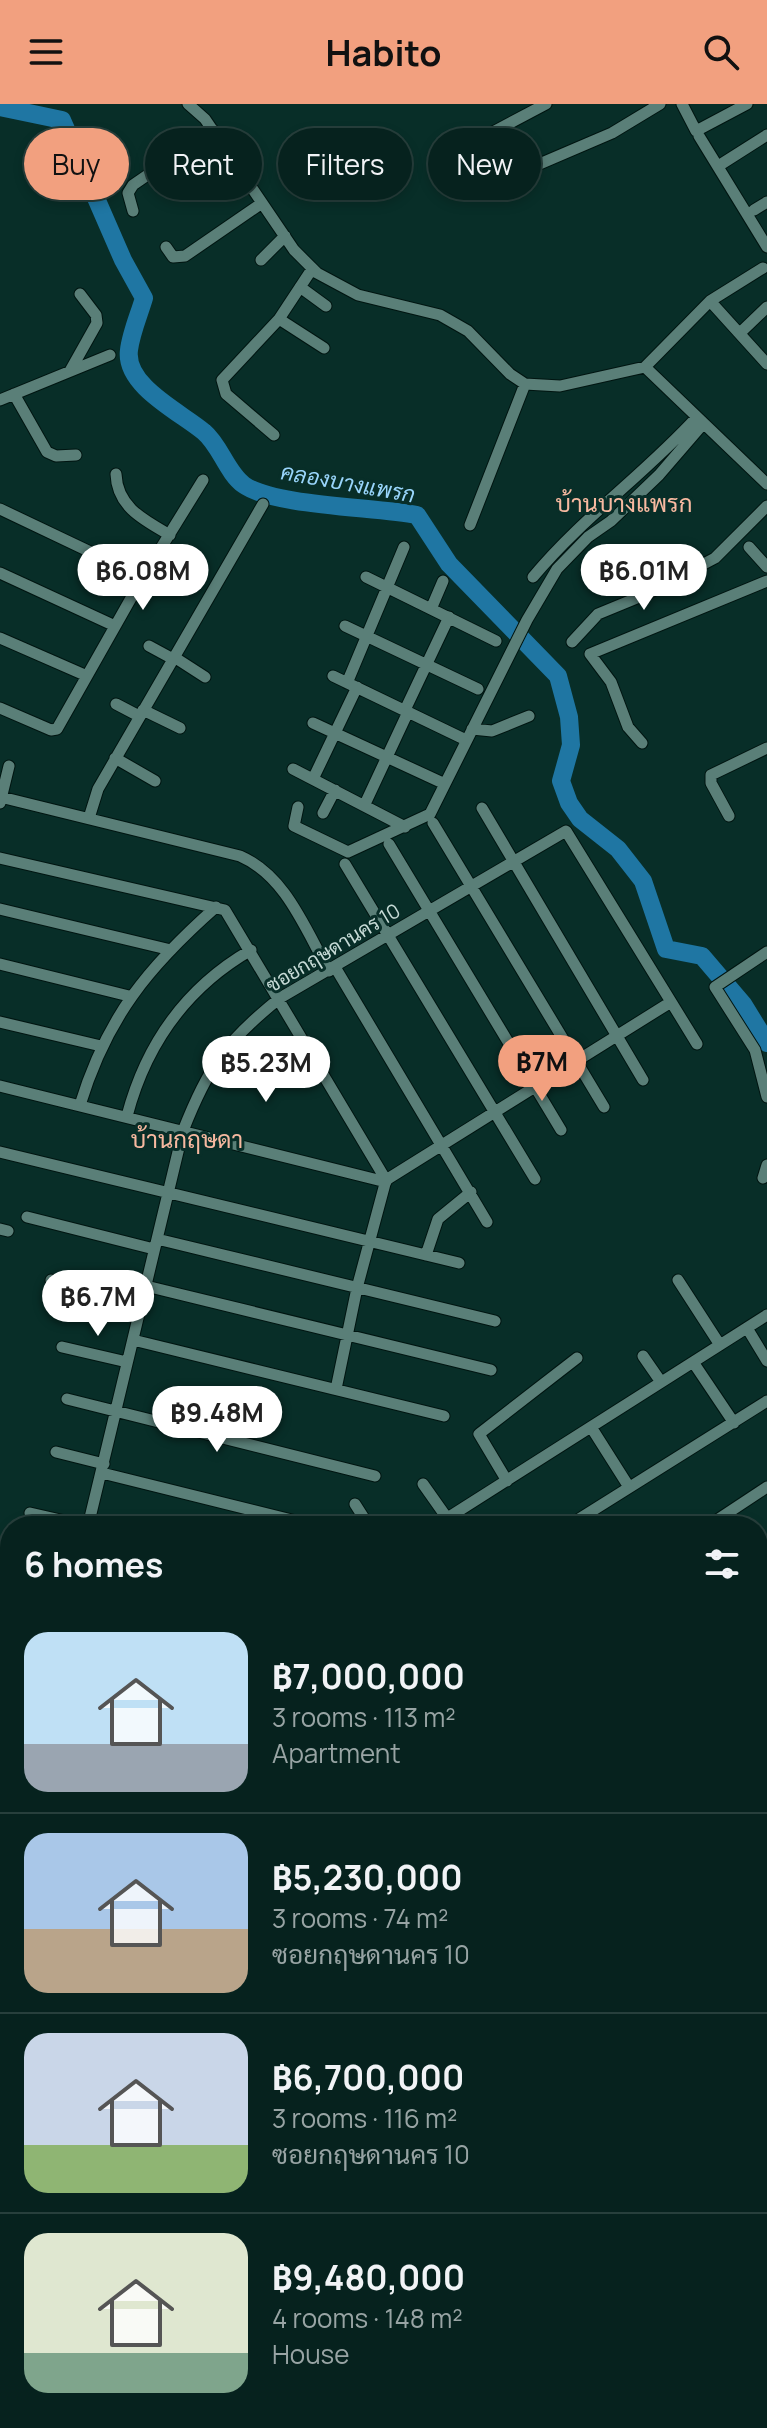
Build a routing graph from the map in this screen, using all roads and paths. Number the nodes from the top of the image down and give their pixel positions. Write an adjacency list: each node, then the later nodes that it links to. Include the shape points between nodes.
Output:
1 (188, 104): 6 (street)
2 (546, 104): 3 (street, via 476,141 477,154 502,180 612,133)
3 (660, 104)
4 (682, 104): 5 (street, via 696,131)
5 (747, 104)
6 (211, 128)
7 (767, 135): 9 (street)
8 (699, 136): 18 (street)
9 (723, 163)
10 (145, 177): 15 (street, via 128,193)
11 (260, 200): 13 (street)
12 (767, 202): 14 (street)
13 (262, 203): 16 (street); 17 (street, via 185,256 173,257)
14 (754, 210)
15 (133, 211)
16 (285, 236): 19 (street); 21 (street)
17 (166, 247)
18 (767, 247)
19 (261, 260)
20 (763, 268): 24 (street)
21 (312, 269): 22 (street); 34 (street, via 358,295 440,315 468,331)
22 (300, 287): 25 (street); 27 (street)
23 (80, 294): 33 (street, via 97,323)
24 (710, 301): 28 (street); 32 (street)
25 (326, 306)
26 (767, 307): 28 (street)
27 (279, 319): 29 (street); 38 (street, via 222,380 226,394)
28 (741, 332): 31 (street, via 752,352)
29 (324, 348)
30 (110, 355): 33 (street)
31 (767, 364)
32 (645, 367): 34 (street, via 560,386); 37 (street)
33 (70, 371): 35 (street)
34 (525, 384): 46 (street)
35 (14, 394): 36 (street); 39 (street, via 47,452)
36 (0, 400)
37 (700, 420): 42 (street); 54 (street, via 594,511); 82 (street, via 659,475 557,569)
38 (274, 435)
39 (76, 455)
40 (116, 474): 47 (street, via 124,503)
41 (203, 480): 47 (street)
42 (767, 484)
43 (263, 504): 67 (street)
44 (767, 506): 65 (street, via 715,558 598,614)
45 (0, 509): 52 (street)
46 (470, 525)
47 (170, 535): 52 (street)
48 (404, 547): 57 (street)
49 (749, 547): 50 (street)
50 (767, 567)
51 (0, 573): 60 (street)
52 (143, 577): 60 (street)
53 (366, 577): 57 (street)
54 (533, 577)
55 (443, 581): 58 (street)
56 (767, 581): 83 (street, via 590,654 611,682 628,727)
57 (388, 587): 58 (street); 62 (street)
58 (431, 609): 59 (street)
59 (449, 617): 64 (street); 68 (street)
60 (115, 626): 69 (street)
61 (345, 626): 62 (street)
62 (368, 635): 68 (street); 72 (street)
63 (0, 638): 69 (street)
64 (496, 641)
65 (572, 642)
66 (149, 646): 67 (street)
67 (173, 658): 71 (street); 77 (street)
68 (427, 664): 73 (street); 76 (street)
69 (87, 676): 75 (street, via 57,729)
70 (333, 676): 72 (street)
71 (205, 677)
72 (352, 685): 76 (street); 81 (street)
73 (478, 689)
74 (116, 704): 77 (street)
75 (0, 708)
76 (407, 711): 82 (street); 85 (street)
77 (141, 713): 80 (street); 86 (street)
78 (529, 716): 82 (street)
79 (313, 723): 81 (street)
80 (180, 728)
81 (335, 734): 85 (street); 89 (street)
82 (469, 734): 91 (street)
83 (642, 743)
84 (767, 748): 98 (street, via 711,775)
85 (387, 757): 91 (street); 94 (street)
86 (115, 758): 90 (street); 99 (street)
87 (9, 766): 93 (street)
88 (293, 769): 89 (street)
89 (313, 779): 92 (street)
90 (155, 781)
91 (445, 784): 101 (street, via 430,814)
92 (335, 790): 94 (street); 97 (street)
93 (1, 800): 99 (street)
94 (365, 804): 101 (street)
95 (298, 807): 101 (street, via 294,826 340,851 353,851)
96 (482, 808): 104 (street)
97 (323, 813)
98 (729, 816)
99 (89, 818): 115 (street, via 259,864 282,890)
100 (433, 823): 106 (street)
101 (405, 827)
102 (389, 844): 109 (street)
103 (0, 858): 107 (street)
104 (512, 861): 106 (street, ซอยกฤษดานคร 10); 118 (street, ซอยกฤษดานคร 10, via 566,831); 120 (street)
105 (345, 864): 110 (street)
106 (471, 886): 109 (street, ซอยกฤษดานคร 10); 125 (street)
107 (216, 907): 111 (street); 112 (street, via 232,917)
108 (0, 909): 111 (street)
109 (430, 911): 110 (street, ซอยกฤษดานคร 10); 128 (street)
110 (390, 935): 115 (street, ซอยกฤษดานคร 10); 132 (street)
111 (171, 950): 116 (street)
112 (251, 950): 117 (street); 133 (street, via 228,963 165,1027 143,1066)
113 (767, 952): 129 (street, via 715,986 755,1050)
114 (0, 964): 116 (street)
115 (332, 969): 117 (street, ซอยกฤษดานคร 10); 136 (street)
116 (129, 996): 122 (street)
117 (280, 998): 123 (street); 124 (street, ซอยกฤษดานคร 10, via 243,1027)
118 (671, 1002): 120 (street); 121 (street)
119 (0, 1022): 122 (street)
120 (619, 1036): 125 (street); 126 (street)
121 (697, 1044)
122 (101, 1046): 130 (street)
123 (310, 1048): 124 (street, via 265,1086); 141 (street)
124 (221, 1053): 135 (street, ซอยกฤษดานคร 10)
125 (576, 1062): 128 (street); 131 (street)
126 (643, 1080)
127 (0, 1086): 130 (street)
128 (535, 1086): 132 (street); 134 (street)
129 (767, 1097)
130 (80, 1105): 133 (street)
131 (604, 1107)
132 (495, 1111): 136 (street); 140 (street)
133 (127, 1116): 135 (street)
134 (561, 1130)
135 (183, 1131): 141 (street); 142 (street, ซอยกฤษดานคร 10)
136 (440, 1143): 141 (street); 143 (street)
137 (0, 1152): 142 (street)
138 (767, 1165): 139 (street)
139 (763, 1178)
140 (535, 1179)
141 (386, 1181): 146 (street)
142 (167, 1192): 146 (street); 147 (street, ซอยกฤษดานคร 10)
143 (471, 1192): 145 (street); 148 (street, via 438,1219)
144 (27, 1217): 147 (street)
145 (487, 1222)
146 (368, 1242): 148 (street); 153 (street)
147 (156, 1244): 152 (street, ซอยกฤษดานคร 10); 153 (street)
148 (426, 1255): 149 (street)
149 (459, 1263)
150 (51, 1280): 154 (street)
151 (678, 1280): 160 (street)
152 (146, 1286): 154 (street, ซอยกฤษดานคร 10); 158 (street)
153 (357, 1288): 156 (street); 158 (street)
154 (141, 1303): 159 (street, ซอยกฤษดานคร 10)
155 (767, 1315): 157 (street)
156 (495, 1321)
157 (747, 1328): 160 (street); 164 (street)
158 (347, 1335): 167 (street); 169 (street)
159 (133, 1340): 165 (street, ซอยกฤษดานคร 10); 169 (street)
160 (720, 1345): 166 (street)
161 (62, 1347): 165 (street)
162 (643, 1356): 168 (street)
163 (577, 1358): 179 (street, via 479,1434)
164 (767, 1361)
165 (127, 1362): 172 (street, ซอยกฤษดานคร 10)
166 (693, 1362): 168 (street); 174 (street)
167 (491, 1370)
168 (661, 1382): 175 (street)
169 (336, 1389): 173 (street)
170 (67, 1399): 172 (street)
171 (767, 1401): 174 (street)
172 (115, 1410): 177 (street, ซอยกฤษดานคร 10); 178 (street)
173 (444, 1416)
174 (734, 1423): 181 (street)
175 (591, 1427): 179 (street); 181 (street)
176 (56, 1452): 177 (street)
177 (103, 1469): 186 (street, ซอยกฤษดานคร 10); 187 (street)
178 (375, 1476)
179 (507, 1481): 190 (street)
180 (423, 1484): 189 (street)
181 (629, 1487): 191 (street)
182 (767, 1487): 192 (street)
183 (355, 1504): 188 (street)
184 (30, 1513): 185 (street)
185 (43, 1516)
186 (91, 1516)
187 (278, 1516)
188 (363, 1516)
189 (446, 1516)
190 (450, 1516)
191 (584, 1516)
192 (723, 1516)

